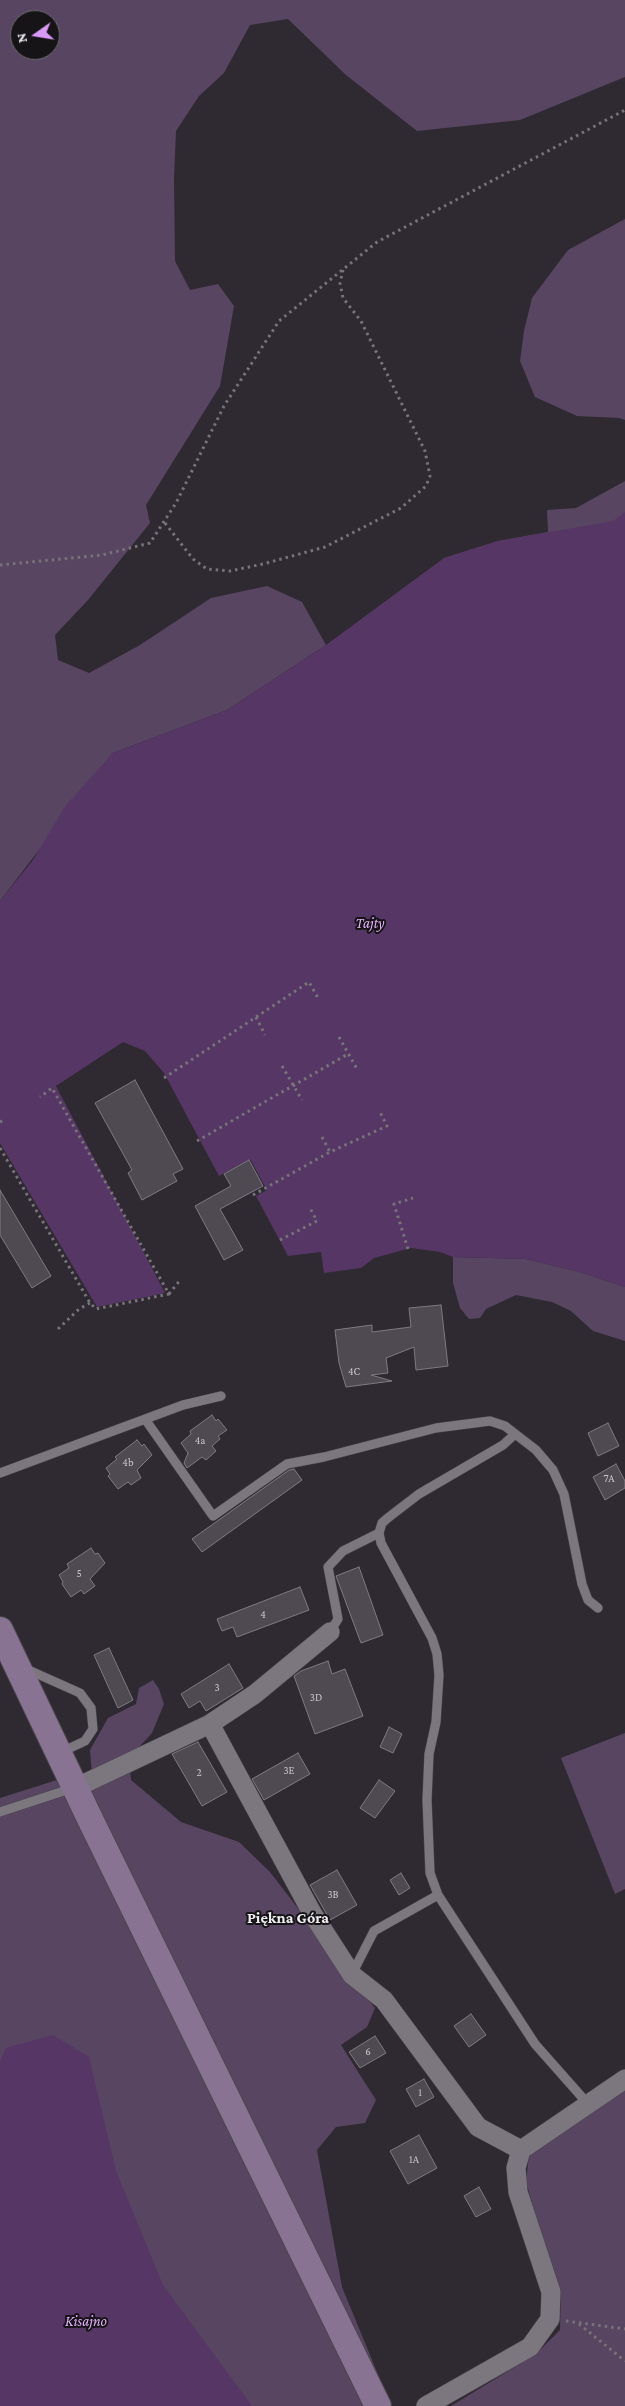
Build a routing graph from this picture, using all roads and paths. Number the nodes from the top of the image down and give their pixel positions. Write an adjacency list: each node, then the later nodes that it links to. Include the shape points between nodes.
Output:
1 (625, 110): 2 (path, via 377,242)
2 (343, 269): 3 (path, via 279,321 224,406); 3 (path, via 340,283 343,298 361,321 425,451 430,476 426,486 401,508 325,547 230,571 207,569 193,559)
3 (165, 523): 4 (path, via 150,543 102,555)
4 (0, 565)
5 (318, 998): 6 (path, via 309,982)
6 (256, 1017): 7 (path); 12 (path)
7 (265, 1035)
8 (339, 1037): 9 (path)
9 (348, 1054): 11 (path); 13 (path)
10 (282, 1066): 13 (path)
11 (357, 1069)
12 (164, 1078)
13 (293, 1084): 15 (path); 20 (path)
14 (40, 1097): 29 (path, via 52,1088)
15 (302, 1100)
16 (379, 1110): 22 (path, via 387,1126)
17 (4, 1120): 18 (path)
18 (0, 1122)
19 (322, 1137): 22 (path)
20 (197, 1141)
21 (0, 1148): 30 (path)
22 (330, 1152): 23 (path)
23 (253, 1195)
24 (413, 1198): 27 (path, via 394,1204)
25 (310, 1208): 26 (path, via 316,1221)
26 (280, 1240)
27 (408, 1249)
28 (181, 1279): 29 (path)
29 (169, 1294): 30 (path, via 96,1309)
30 (90, 1303): 31 (path)
31 (58, 1328)
32 (220, 1396): 33 (lane)
33 (145, 1419): 34 (lane, via 213,1516 287,1464 469,1423 490,1421); 35 (lane)
34 (515, 1434): 36 (lane, via 503,1446 419,1494 388,1516); 37 (lane, via 536,1450 552,1470 564,1494 582,1584 588,1600)
35 (0, 1473)
36 (379, 1532): 39 (lane, via 343,1551 328,1568 338,1619); 45 (lane, via 381,1543 432,1638 437,1654 439,1675 436,1722 429,1754 427,1835 430,1874)
37 (598, 1608)
38 (0, 1630): 40 (main road)
39 (330, 1632): 41 (street, via 255,1694)
40 (17, 1664): 42 (main road); 42 (lane, via 80,1693 91,1708 93,1729 85,1741)
41 (210, 1724): 43 (street); 46 (street, via 312,1913)
42 (57, 1750): 43 (main road)
43 (75, 1788): 44 (lane); 54 (main road)
44 (0, 1812)
45 (438, 1895): 46 (lane, via 374,1931); 48 (lane, via 534,2044)
46 (352, 1975): 49 (street, via 384,2000 478,2127)
47 (625, 2079): 48 (street)
48 (588, 2104): 49 (street)
49 (521, 2150): 50 (street, via 516,2168 518,2192 551,2292)
50 (550, 2319): 51 (path); 55 (street, via 530,2347)
51 (577, 2322): 52 (path); 53 (path)
52 (625, 2329)
53 (625, 2360)
54 (378, 2406)
55 (426, 2406)

